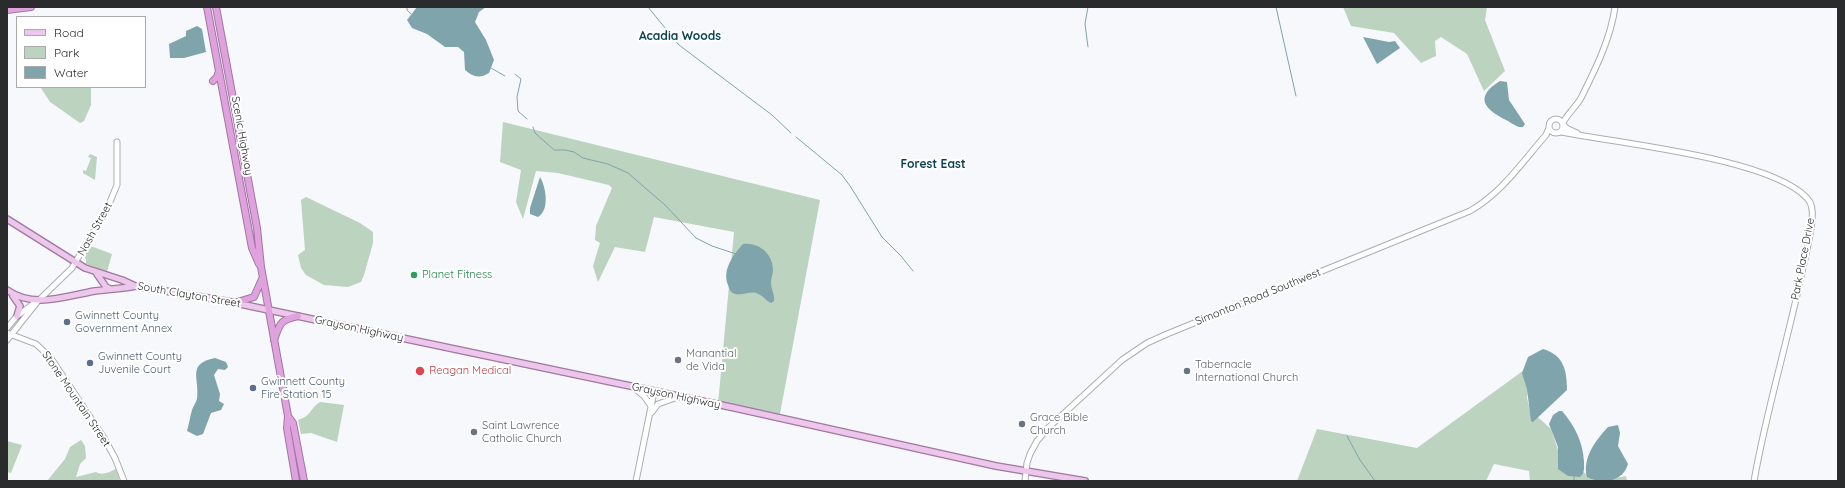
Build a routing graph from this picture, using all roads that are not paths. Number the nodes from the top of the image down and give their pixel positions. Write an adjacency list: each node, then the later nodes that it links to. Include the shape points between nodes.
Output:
1 (31, 7): 5 (highway)
2 (207, 7): 6 (highway, Scenic Highway)
3 (216, 7): 19 (highway, Scenic Highway, via 257,228)
4 (1615, 7): 8 (street, via 1607,39)
5 (7, 10)
6 (219, 67): 7 (highway, Scenic Highway); 7 (highway, via 217,77 213,81)
7 (223, 86): 19 (highway, Scenic Highway, via 252,248)
8 (1583, 93): 9 (street); 10 (street)
9 (1558, 119): 10 (street); 11 (street, via 1550,121)
10 (1563, 124): 12 (street); 14 (street, Park Place Drive)
11 (1549, 128): 13 (street); 16 (street, Simonton Road Southwest)
12 (1561, 132): 13 (street); 14 (street, Park Place Drive)
13 (1554, 133): 16 (street, Simonton Road Southwest)
14 (1581, 135): 49 (street, Park Place Drive, via 1705,158 1758,171 1796,189 1808,198 1812,207 1809,243)
15 (117, 142): 18 (street, Nash Street, via 117,189)
16 (1524, 163): 42 (street, Simonton Road Southwest, via 1503,186 1470,210 1138,348 1044,432 1032,450)
17 (7, 219): 18 (main road, South Clayton Street)
18 (76, 263): 20 (main road, South Clayton Street); 25 (street, Nash Street)
19 (261, 267): 21 (highway, Scenic Highway)
20 (97, 274): 22 (main road, South Clayton Street); 23 (main road)
21 (263, 278): 26 (highway, via 254,296); 27 (highway, Scenic Highway)
22 (135, 286): 23 (main road); 26 (main road, South Clayton Street)
23 (110, 289): 25 (main road)
24 (9, 292): 25 (main road, via 27,300); 28 (main road, via 20,306)
25 (38, 301): 28 (street, Nash Street); 31 (street, Nash Street)
26 (234, 303): 27 (main road, South Clayton Street)
27 (268, 310): 29 (main road, Grayson Highway); 33 (highway, Scenic Highway)
28 (17, 316): 30 (street, Nash Street)
29 (298, 316): 33 (highway, via 281,322); 34 (main road, Grayson Highway)
30 (7, 328)
31 (9, 334): 32 (street, Nash Street); 43 (street, Stone Mountain Street, via 36,344 50,357 104,438)
32 (7, 340)
33 (274, 342): 38 (highway, Scenic Highway)
34 (633, 387): 35 (main road, Grayson Highway); 37 (street)
35 (654, 392): 36 (main road, Grayson Highway); 37 (street)
36 (678, 397): 39 (street, via 658,404); 42 (main road, Grayson Highway)
37 (651, 406): 39 (street)
38 (288, 416): 40 (highway, Scenic Highway, via 293,423); 41 (highway, Scenic Highway, via 287,428)
39 (649, 416): 46 (street)
40 (300, 460): 41 (highway); 45 (highway, Scenic Highway)
41 (293, 462): 44 (highway, Scenic Highway)
42 (1025, 472): 47 (street, Simonton Road Southwest); 48 (main road, Grayson Highway)
43 (124, 481)
44 (296, 481)
45 (304, 481)
46 (636, 481)
47 (1025, 481)
48 (1084, 481)
49 (1754, 481)

